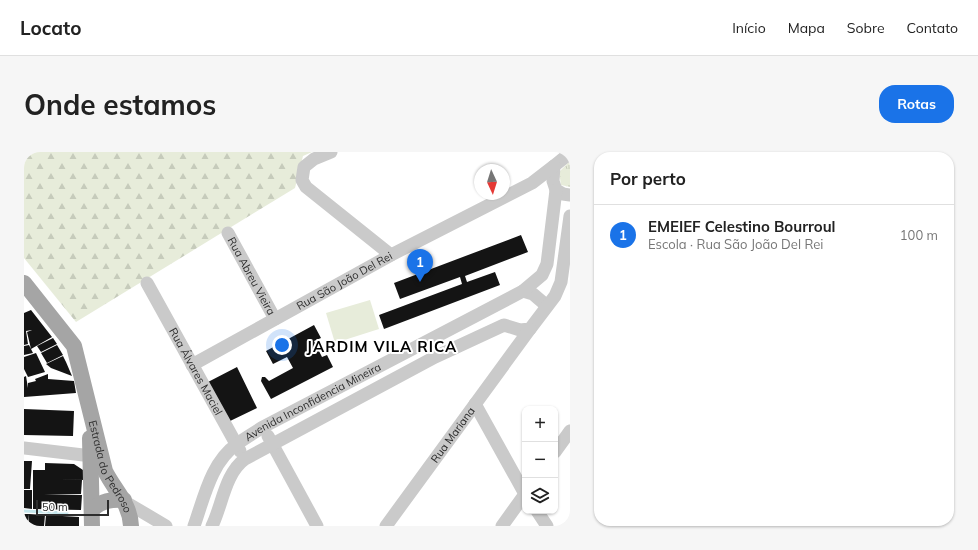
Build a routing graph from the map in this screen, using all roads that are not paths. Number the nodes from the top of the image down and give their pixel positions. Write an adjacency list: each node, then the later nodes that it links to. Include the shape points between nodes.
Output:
1 (331, 152): 9 (street, via 314,159 304,167 302,180 306,187)
2 (570, 153): 3 (street, Rua São João Del Rei)
3 (554, 166): 4 (street, Avenida Inconfidencia Mineira, via 552,174); 5 (street, Rua São João Del Rei)
4 (555, 188): 5 (street, Rua São João Del Rei, via 536,186); 6 (street, Rua São João Del Rei, via 563,194); 12 (street, Avenida Inconfidencia Mineira, via 547,264 542,275)
5 (520, 189): 9 (street, Rua São João Del Rei)
6 (570, 195)
7 (570, 216): 14 (street, via 561,282)
8 (228, 233): 15 (street, Rua Abreu Vieira)
9 (391, 255): 15 (street, Rua São João Del Rei)
10 (148, 283): 19 (street, Rua Álvares Maciel)
11 (25, 286): 27 (main road, Estrada do Pedroso, via 74,346 90,406)
12 (523, 291): 13 (street, Avenida Inconfidencia Mineira); 14 (street, via 533,294)
13 (507, 300): 16 (street); 21 (street, Avenida Inconfidencia Mineira)
14 (547, 306): 17 (street)
15 (275, 319): 19 (street, Rua São João Del Rei)
16 (504, 325): 17 (street, via 520,330); 18 (street, via 510,337); 24 (street, Avenida Inconfidencia Mineira, via 435,357)
17 (530, 329): 18 (street, Rua Mariana)
18 (518, 344): 20 (street, Rua Mariana)
19 (192, 365): 23 (street, Rua Álvares Maciel)
20 (475, 404): 29 (street); 40 (street, Rua Mariana)
21 (263, 427): 23 (street, Avenida Inconfidencia Mineira); 24 (street)
22 (570, 431): 26 (street)
23 (236, 444): 28 (street, Rua Álvares Maciel); 37 (street, Avenida Inconfidencia Mineira, via 225,454 211,478)
24 (272, 444): 28 (street, Avenida Inconfidencia Mineira); 39 (street)
25 (24, 448): 27 (street)
26 (558, 448)
27 (96, 456): 31 (main road, Estrada do Pedroso); 32 (main road, Estrada do Pedroso)
28 (244, 459): 38 (street, Avenida Inconfidencia Mineira, via 231,478)
29 (522, 489)
30 (522, 498): 41 (street)
31 (125, 501): 32 (main road, via 104,501); 35 (main road, Estrada do Pedroso); 36 (street)
32 (92, 509): 34 (main road, Estrada do Pedroso)
33 (539, 514): 42 (street)
34 (92, 526)
35 (131, 526)
36 (166, 526)
37 (194, 526)
38 (212, 526)
39 (316, 526)
40 (386, 526)
41 (502, 526)
42 (547, 526)

